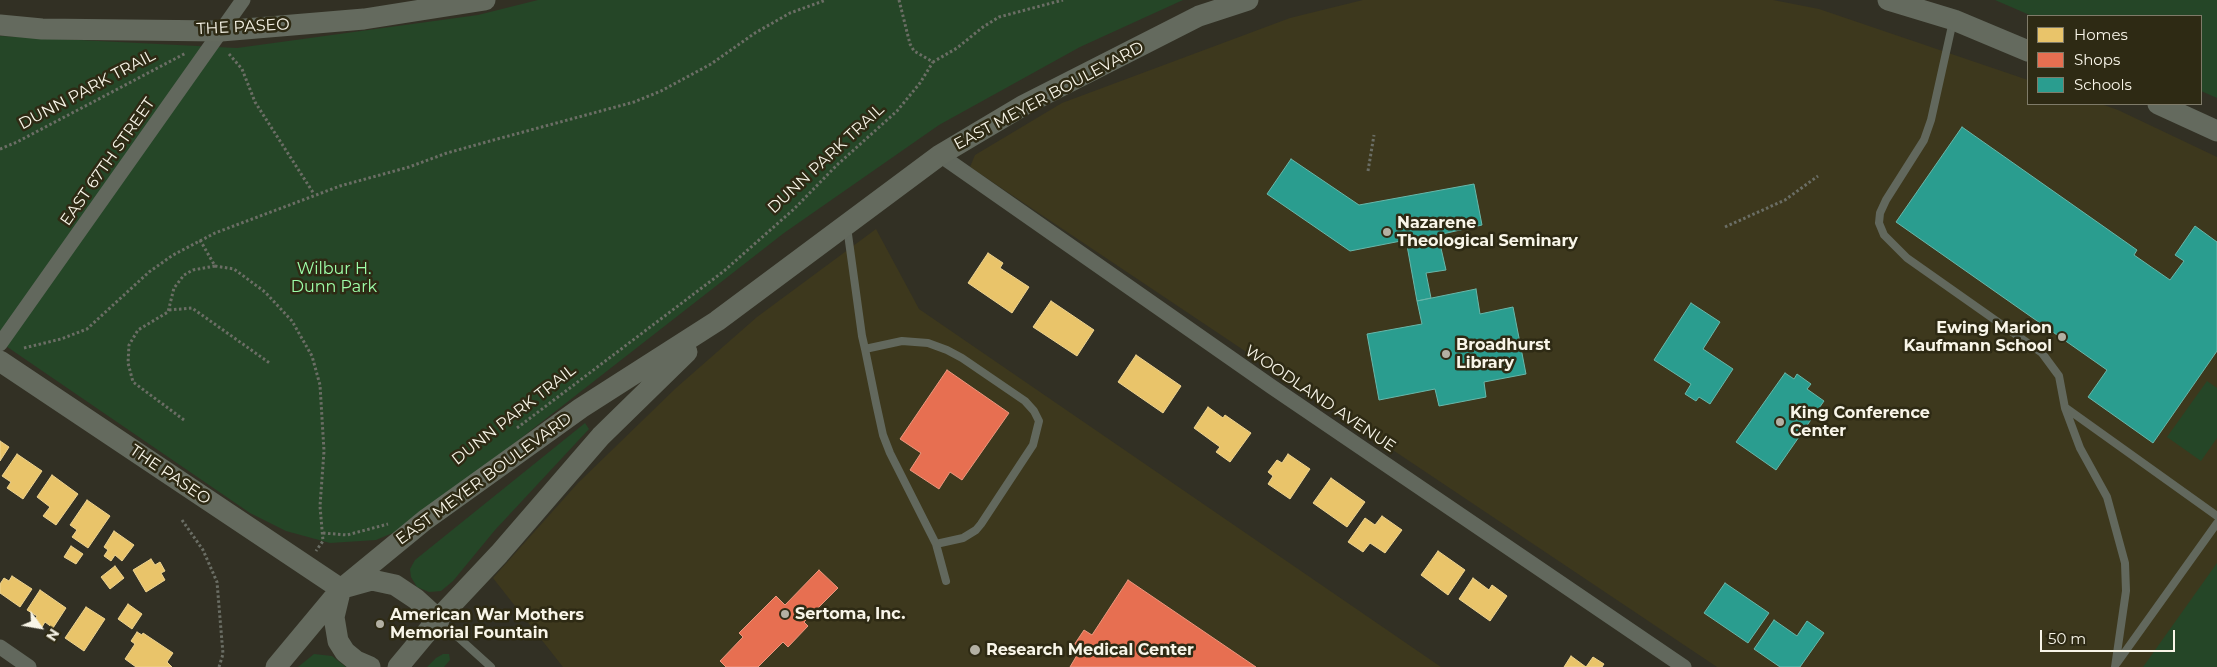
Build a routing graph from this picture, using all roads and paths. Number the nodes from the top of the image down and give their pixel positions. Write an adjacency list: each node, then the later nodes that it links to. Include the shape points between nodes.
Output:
1 (243, 0): 10 (street, EAST 67TH STREET)
2 (485, 0): 10 (main road, THE PASEO, via 364,19)
3 (826, 0): 22 (path, via 790,13 711,64 634,102 447,153)
4 (899, 0): 14 (path, via 910,44 914,51)
5 (1063, 0): 14 (path, DUNN PARK TRAIL, via 999,17)
6 (1248, 0): 19 (main road, EAST MEYER BOULEVARD, via 1190,21 1024,105)
7 (1888, 0): 8 (main road)
8 (1954, 20): 11 (main road); 34 (lane, via 1924,140 1886,200 1879,223 1884,235 1907,258 2042,353 2058,376)
9 (0, 25): 10 (main road, THE PASEO, via 42,29)
10 (221, 31): 29 (street, EAST 67TH STREET)
11 (2027, 51)
12 (186, 53): 18 (path, DUNN PARK TRAIL)
13 (229, 54): 22 (path, via 242,69 255,102)
14 (933, 62): 36 (path, DUNN PARK TRAIL, via 897,110 724,271)
15 (2160, 105): 16 (main road)
16 (2217, 131)
17 (1374, 135): 20 (path)
18 (0, 149)
19 (940, 155): 23 (main road, EAST MEYER BOULEVARD); 53 (street, WOODLAND AVENUE, via 1272,387)
20 (1368, 171)
21 (1818, 176): 24 (path, via 1785,200)
22 (314, 194): 25 (path)
23 (847, 225): 28 (main road, EAST MEYER BOULEVARD); 31 (lane)
24 (1725, 227)
25 (200, 240): 26 (path); 30 (path, via 149,272 87,329)
26 (215, 266): 27 (path, via 184,275 174,288); 39 (path, via 234,269 265,292 292,321 312,356 320,385 324,451 320,506 323,532 369,531)
27 (169, 310): 33 (path, via 192,308); 35 (path, via 138,330 129,346 128,363 137,387)
28 (717, 321): 43 (main road, EAST MEYER BOULEVARD, via 581,408 425,520); 44 (main road, EAST MEYER BOULEVARD, via 601,436)
29 (0, 344)
30 (24, 348)
31 (865, 350): 41 (lane, via 888,448); 41 (lane, via 902,341 928,343 947,350 1025,401 1039,421 1033,446 976,530 963,538)
32 (0, 361): 43 (main road, THE PASEO)
33 (271, 364)
34 (2065, 408): 37 (lane); 46 (lane, via 2080,448 2107,497 2125,563 2126,591)
35 (184, 420)
36 (516, 429)
37 (2217, 516)
38 (182, 520): 48 (path, via 203,550 217,582 223,654)
39 (394, 522)
40 (2217, 523): 46 (lane)
41 (936, 544): 42 (lane)
42 (946, 581)
43 (341, 589): 44 (main road, via 372,580 395,585); 49 (main road, EAST MEYER BOULEVARD); 50 (main road, via 334,617 338,641 356,661)
44 (438, 619): 51 (main road, EAST MEYER BOULEVARD); 52 (lane)
45 (0, 647): 47 (street)
46 (2115, 666)
47 (29, 667)
48 (219, 667)
49 (276, 667)
50 (370, 667)
51 (398, 667)
52 (491, 667)
53 (1684, 667)

